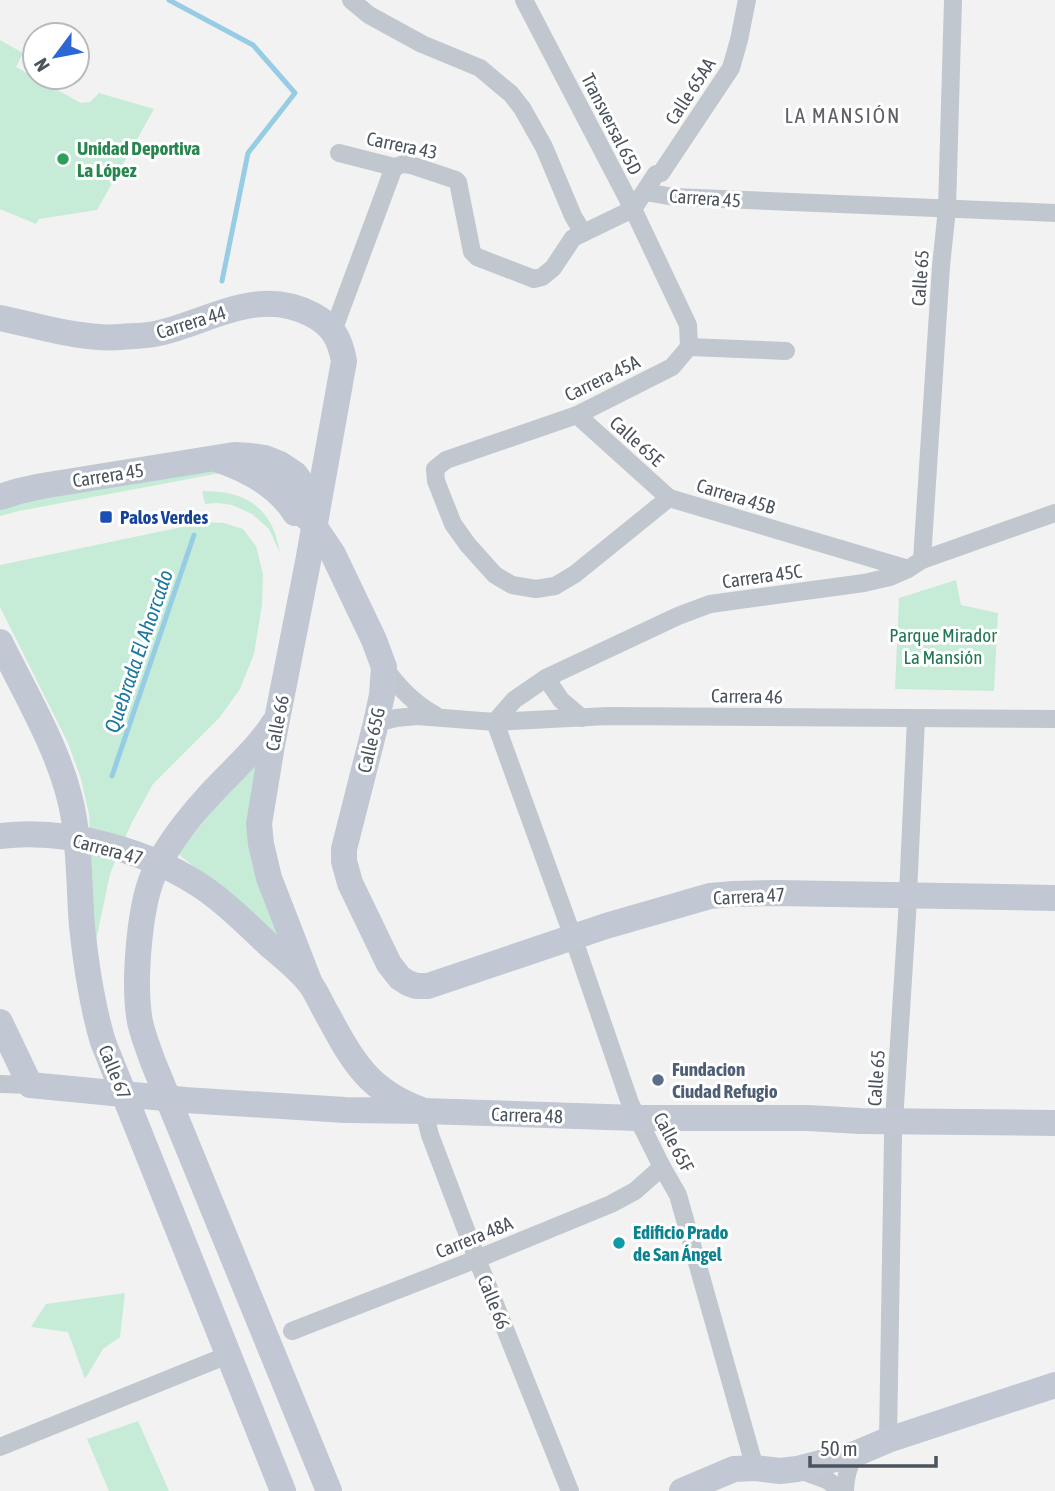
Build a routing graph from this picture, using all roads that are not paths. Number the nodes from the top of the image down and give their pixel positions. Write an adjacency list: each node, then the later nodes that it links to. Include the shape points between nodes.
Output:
1 (351, 0): 12 (street, via 422,44 480,68 511,94 544,147)
2 (524, 0): 9 (street, Transversal 65D)
3 (747, 0): 8 (street, Calle 65AA, via 731,68)
4 (953, 0): 10 (street, Calle 65)
5 (339, 153): 6 (street, Carrera 43)
6 (394, 167): 7 (street, Carrera 43, via 411,165); 14 (street)
7 (456, 180): 12 (street, Carrera 45, via 470,247 477,257 534,279 553,268 573,238)
8 (645, 192): 9 (street, Carrera 45); 10 (street, Carrera 45)
9 (633, 209): 12 (street, Carrera 45); 15 (street, Transversal 65D, via 688,325)
10 (947, 209): 11 (street, Carrera 45); 28 (street, Calle 65)
11 (1055, 213)
12 (583, 233)
13 (0, 318): 14 (main road, Carrera 44, via 117,337 157,334 261,303 302,309)
14 (333, 331): 19 (main road, Calle 66, via 344,361)
15 (689, 347): 16 (street); 17 (street, Carrera 45A, via 672,367)
16 (786, 351)
17 (577, 415): 22 (street, Calle 65E); 26 (street, Carrera 45A, via 446,460 435,469 453,524)
18 (216, 458): 20 (main road, Carrera 45, via 265,458); 21 (main road, Carrera 45); 23 (main road, via 242,468)
19 (327, 459): 20 (main road, via 314,472); 25 (main road, Calle 66)
20 (295, 474): 25 (main road, via 305,488)
21 (0, 497)
22 (669, 498): 26 (street, Carrera 45B, via 555,586 512,585 495,575); 28 (street, Carrera 45B)
23 (285, 499): 25 (main road, Calle 65G); 27 (main road, via 304,534)
24 (1055, 513): 28 (street, Carrera 45C)
25 (315, 526): 27 (main road, Calle 66); 30 (main road, Calle 65G, via 343,575)
26 (468, 545)
27 (308, 562): 32 (main road, Calle 66)
28 (915, 564): 31 (street, Carrera 45C, via 864,583 710,604)
29 (0, 642): 57 (main road, Calle 67, via 69,794 90,986 103,1042)
30 (384, 667): 33 (street, Carrera 46, via 407,696); 38 (main road, Calle 65G)
31 (546, 678): 34 (street, via 561,700); 37 (street, Carrera 45C, via 514,700)
32 (278, 716): 43 (main road, Calle 66, via 260,810 261,844 274,893); 65 (main road, Calle 67, via 204,801 155,870 143,910 138,1001 153,1062)
33 (438, 716): 37 (street, Carrera 46); 38 (street, Carrera 46)
34 (582, 718): 35 (street, Carrera 46); 37 (street, Carrera 46)
35 (916, 719): 36 (street, Carrera 46); 40 (street, Calle 65)
36 (1055, 719)
37 (495, 722): 42 (street, Calle 65F)
38 (376, 723): 44 (main road, Calle 65G, via 344,861 389,964 400,978)
39 (3, 836): 43 (main road, Carrera 47, via 59,836 111,846 162,865 208,891)
40 (908, 896): 41 (main road, Carrera 47); 42 (main road, Carrera 47, via 710,896); 52 (street, Calle 65)
41 (1055, 898)
42 (573, 937): 44 (main road, Carrera 47, via 428,986); 51 (street, Calle 65F)
43 (309, 981): 46 (main road)
44 (415, 986)
45 (0, 1022): 48 (main road)
46 (349, 1055): 49 (main road, via 364,1094 357,1105); 50 (main road, via 362,1073 400,1102)
47 (0, 1084): 48 (street, Carrera 48)
48 (30, 1085): 49 (main road, Carrera 48)
49 (345, 1110): 50 (main road, Carrera 48)
50 (424, 1111): 51 (main road, Carrera 48); 55 (street, Calle 66)
51 (637, 1118): 52 (main road, Carrera 48); 54 (street, Calle 65F)
52 (894, 1121): 53 (main road, Carrera 48); 59 (street, Calle 65)
53 (1055, 1123)
54 (662, 1167): 55 (street, Carrera 48A, via 624,1198); 62 (street, Calle 65F, via 678,1195)
55 (477, 1259): 56 (street, Carrera 48A); 66 (street, Calle 66)
56 (292, 1331)
57 (228, 1355): 60 (street); 64 (main road, Calle 67)
58 (1054, 1386): 59 (main road)
59 (888, 1440): 61 (main road)
60 (0, 1447)
61 (856, 1454): 63 (main road); 68 (street)
62 (755, 1468): 63 (main road); 67 (main road, via 734,1469)
63 (797, 1469): 68 (street)
64 (283, 1491)
65 (329, 1491)
66 (569, 1491)
67 (682, 1491)
68 (844, 1491)

